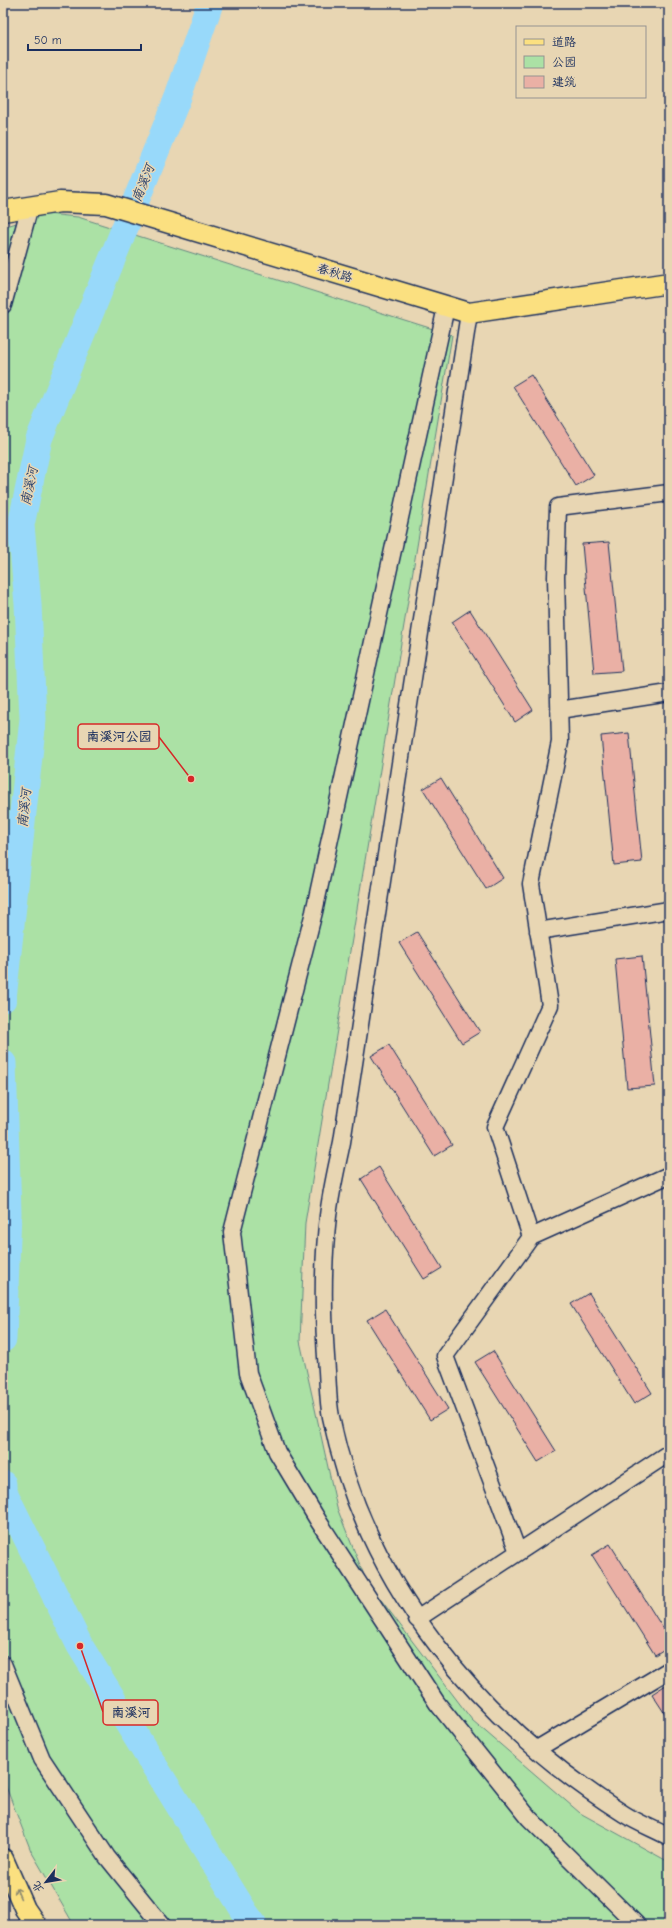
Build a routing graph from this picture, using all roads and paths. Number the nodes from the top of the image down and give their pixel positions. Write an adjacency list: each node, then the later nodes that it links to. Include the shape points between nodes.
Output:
1 (30, 206): 2 (main road, 春秋路); 4 (street); 5 (main road, 春秋路, via 60,202 106,204)
2 (3, 211)
3 (669, 283): 6 (main road, 春秋路)
4 (3, 305)
5 (446, 307): 6 (main road, 春秋路); 24 (street, via 314,912 232,1232 248,1373 277,1452 319,1522 437,1703 529,1818)
6 (469, 314): 16 (street, via 328,1216 324,1278 323,1330 331,1416 347,1476 370,1534)
7 (669, 493): 9 (street, via 558,507 556,577)
8 (669, 693): 9 (street)
9 (559, 710): 11 (street, via 560,742 530,884)
10 (669, 910): 11 (street)
11 (538, 931): 13 (street, via 550,1006 495,1127)
12 (669, 1175): 13 (street)
13 (531, 1237): 15 (street, via 445,1356)
14 (669, 1453): 15 (street)
15 (518, 1552): 16 (street)
16 (417, 1619): 19 (street, via 448,1661 489,1706)
17 (3, 1664): 23 (street, via 42,1759 108,1857)
18 (669, 1670): 19 (street)
19 (537, 1749): 20 (street, via 564,1772 625,1815)
20 (669, 1837)
21 (3, 1859): 22 (main road, one-way to 21, via 25,1909)
22 (36, 1925)
23 (162, 1925)
24 (637, 1925)

